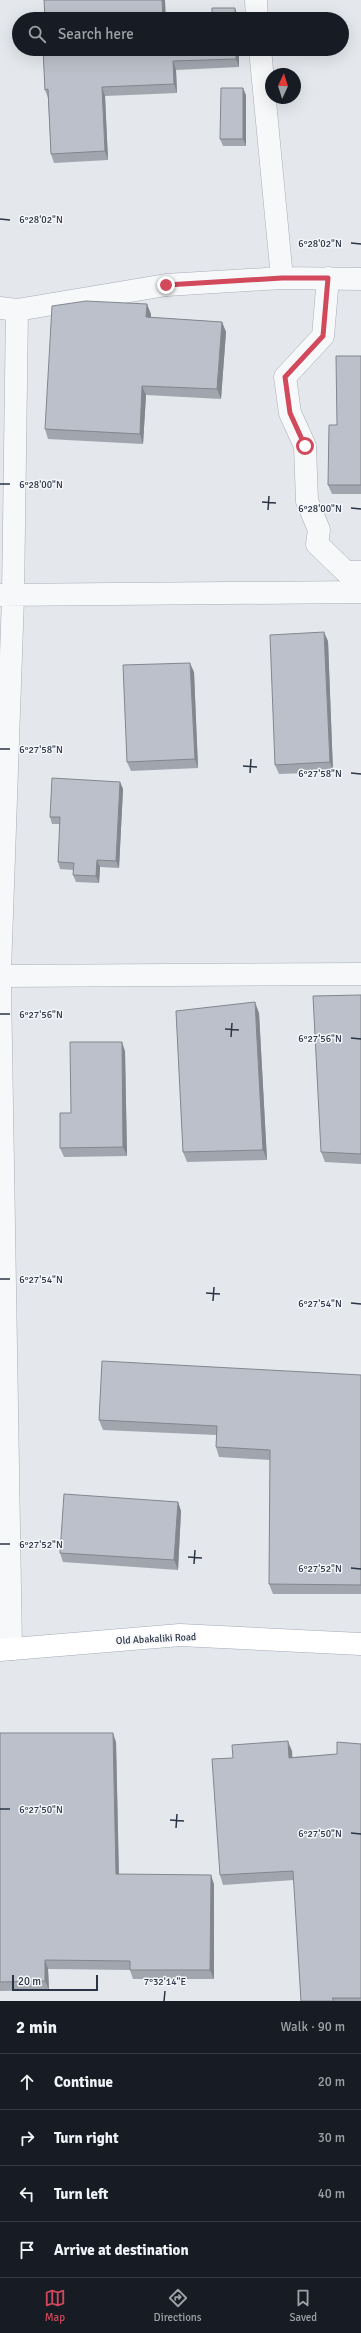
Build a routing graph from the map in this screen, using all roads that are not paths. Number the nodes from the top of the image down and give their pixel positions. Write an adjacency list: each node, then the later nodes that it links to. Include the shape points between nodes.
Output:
1 (256, 0): 2 (street)
2 (257, 12)
3 (261, 56): 4 (street)
4 (282, 278): 5 (street); 7 (street, via 166,285)
5 (328, 278): 6 (street); 8 (street, via 323,336 285,377 290,413 305,446 307,501 319,530 317,544 346,572)
6 (361, 279)
7 (9, 309): 10 (street)
8 (361, 572)
9 (361, 592): 10 (street)
10 (6, 596): 11 (street)
11 (3, 773): 12 (street)
12 (0, 971)
13 (361, 974): 14 (street)
14 (0, 976)
15 (0, 986): 16 (street)
16 (4, 1423): 18 (street)
17 (361, 1644): 18 (main road, Old Abakaliki Road, via 180,1635)
18 (6, 1650)

